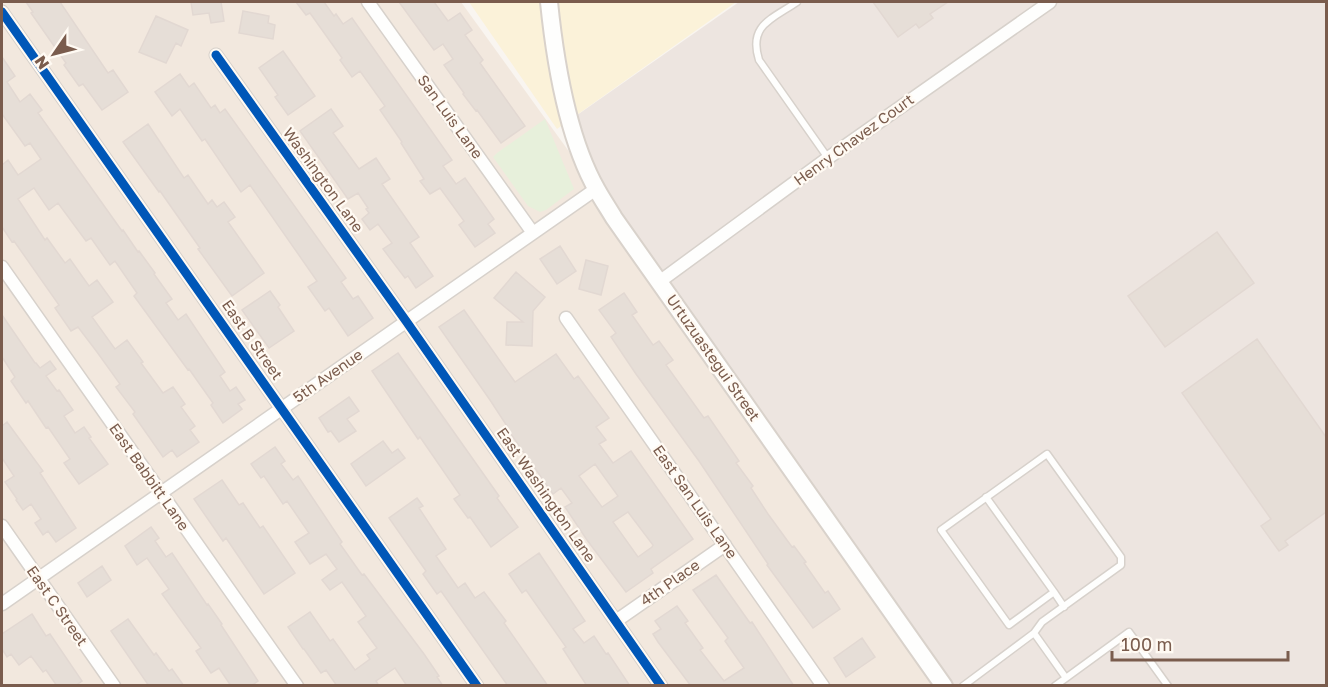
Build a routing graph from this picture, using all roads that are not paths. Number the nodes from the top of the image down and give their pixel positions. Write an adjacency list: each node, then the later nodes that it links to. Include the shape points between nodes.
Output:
1 (368, 2): 10 (street, San Luis Lane)
2 (549, 2): 9 (main road, Urtuzuastegui Street, via 563,94 581,155)
3 (797, 2): 8 (lane, via 763,25 755,39 755,50)
4 (1050, 2): 5 (street, Henry Chavez Court)
5 (1035, 6): 8 (street, Henry Chavez Court)
6 (2, 12): 15 (street, East B Street)
7 (216, 55): 14 (street, Washington Lane)
8 (828, 158): 12 (street, Henry Chavez Court)
9 (596, 189): 10 (street, 5th Avenue); 12 (main road, Urtuzuastegui Street)
10 (533, 233): 14 (street, 5th Avenue)
11 (2, 267): 16 (street, East Babbitt Lane)
12 (659, 282): 33 (main road, Urtuzuastegui Street)
13 (567, 318): 19 (street, East San Luis Lane)
14 (406, 321): 15 (street, 5th Avenue); 24 (street, East Washington Lane)
15 (282, 409): 16 (street, 5th Avenue); 30 (street, East B Street)
16 (160, 493): 20 (street, 5th Avenue); 29 (street, East Babbitt Lane)
17 (986, 497): 21 (lane); 21 (lane, via 941,530 1009,625); 23 (lane, via 1047,454 1121,557 1121,565)
18 (2, 526): 20 (street, East C Street)
19 (725, 545): 24 (street, 4th Place); 32 (street, East San Luis Lane)
20 (38, 578): 22 (street, 5th Avenue); 28 (street, East C Street)
21 (1054, 592): 23 (lane)
22 (2, 604)
23 (1064, 607): 25 (lane, via 1042,622)
24 (616, 621): 31 (street, East Washington Lane)
25 (1034, 633): 26 (lane); 34 (lane)
26 (1066, 678): 27 (lane); 35 (lane, via 1129,632)
27 (1056, 685)
28 (114, 686)
29 (297, 686)
30 (477, 686)
31 (661, 686)
32 (823, 686)
33 (944, 686)
34 (963, 686)
35 (1168, 686)

